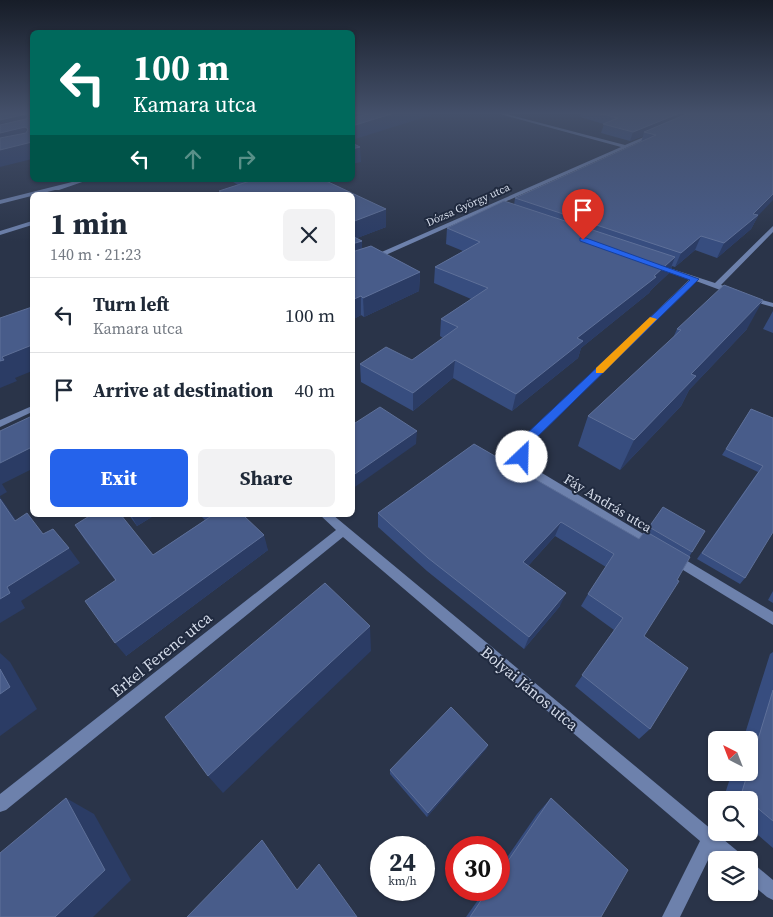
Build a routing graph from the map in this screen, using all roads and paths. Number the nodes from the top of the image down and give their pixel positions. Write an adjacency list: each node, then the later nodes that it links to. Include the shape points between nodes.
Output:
1 (606, 156): 10 (street, Dózsa György utca)
2 (78, 182): 3 (street)
3 (63, 186): 4 (street); 5 (street)
4 (39, 192)
5 (53, 192)
6 (30, 194): 8 (street)
7 (30, 196): 8 (street)
8 (11, 199): 9 (street)
9 (0, 202)
10 (490, 208): 11 (street); 16 (street, Dózsa György utca)
11 (499, 211)
12 (30, 224): 14 (street)
13 (773, 228): 18 (street)
14 (0, 232)
15 (648, 262): 17 (street)
16 (355, 267)
17 (695, 279): 18 (street); 24 (street, Fáy András utca, via 526,441 521,450 522,457 533,473)
18 (716, 286): 19 (street)
19 (773, 306)
20 (30, 410): 21 (street)
21 (0, 424)
22 (326, 517): 23 (street, Bolyai János utca)
23 (343, 531): 25 (street, Erkel Ferenc utca); 26 (street, Bolyai János utca)
24 (773, 619)
25 (0, 804)
26 (708, 837)
27 (709, 841): 32 (street)
28 (712, 841): 29 (street, Bolyai János utca)
29 (724, 851)
30 (758, 879): 31 (street)
31 (773, 892)
32 (671, 917)

